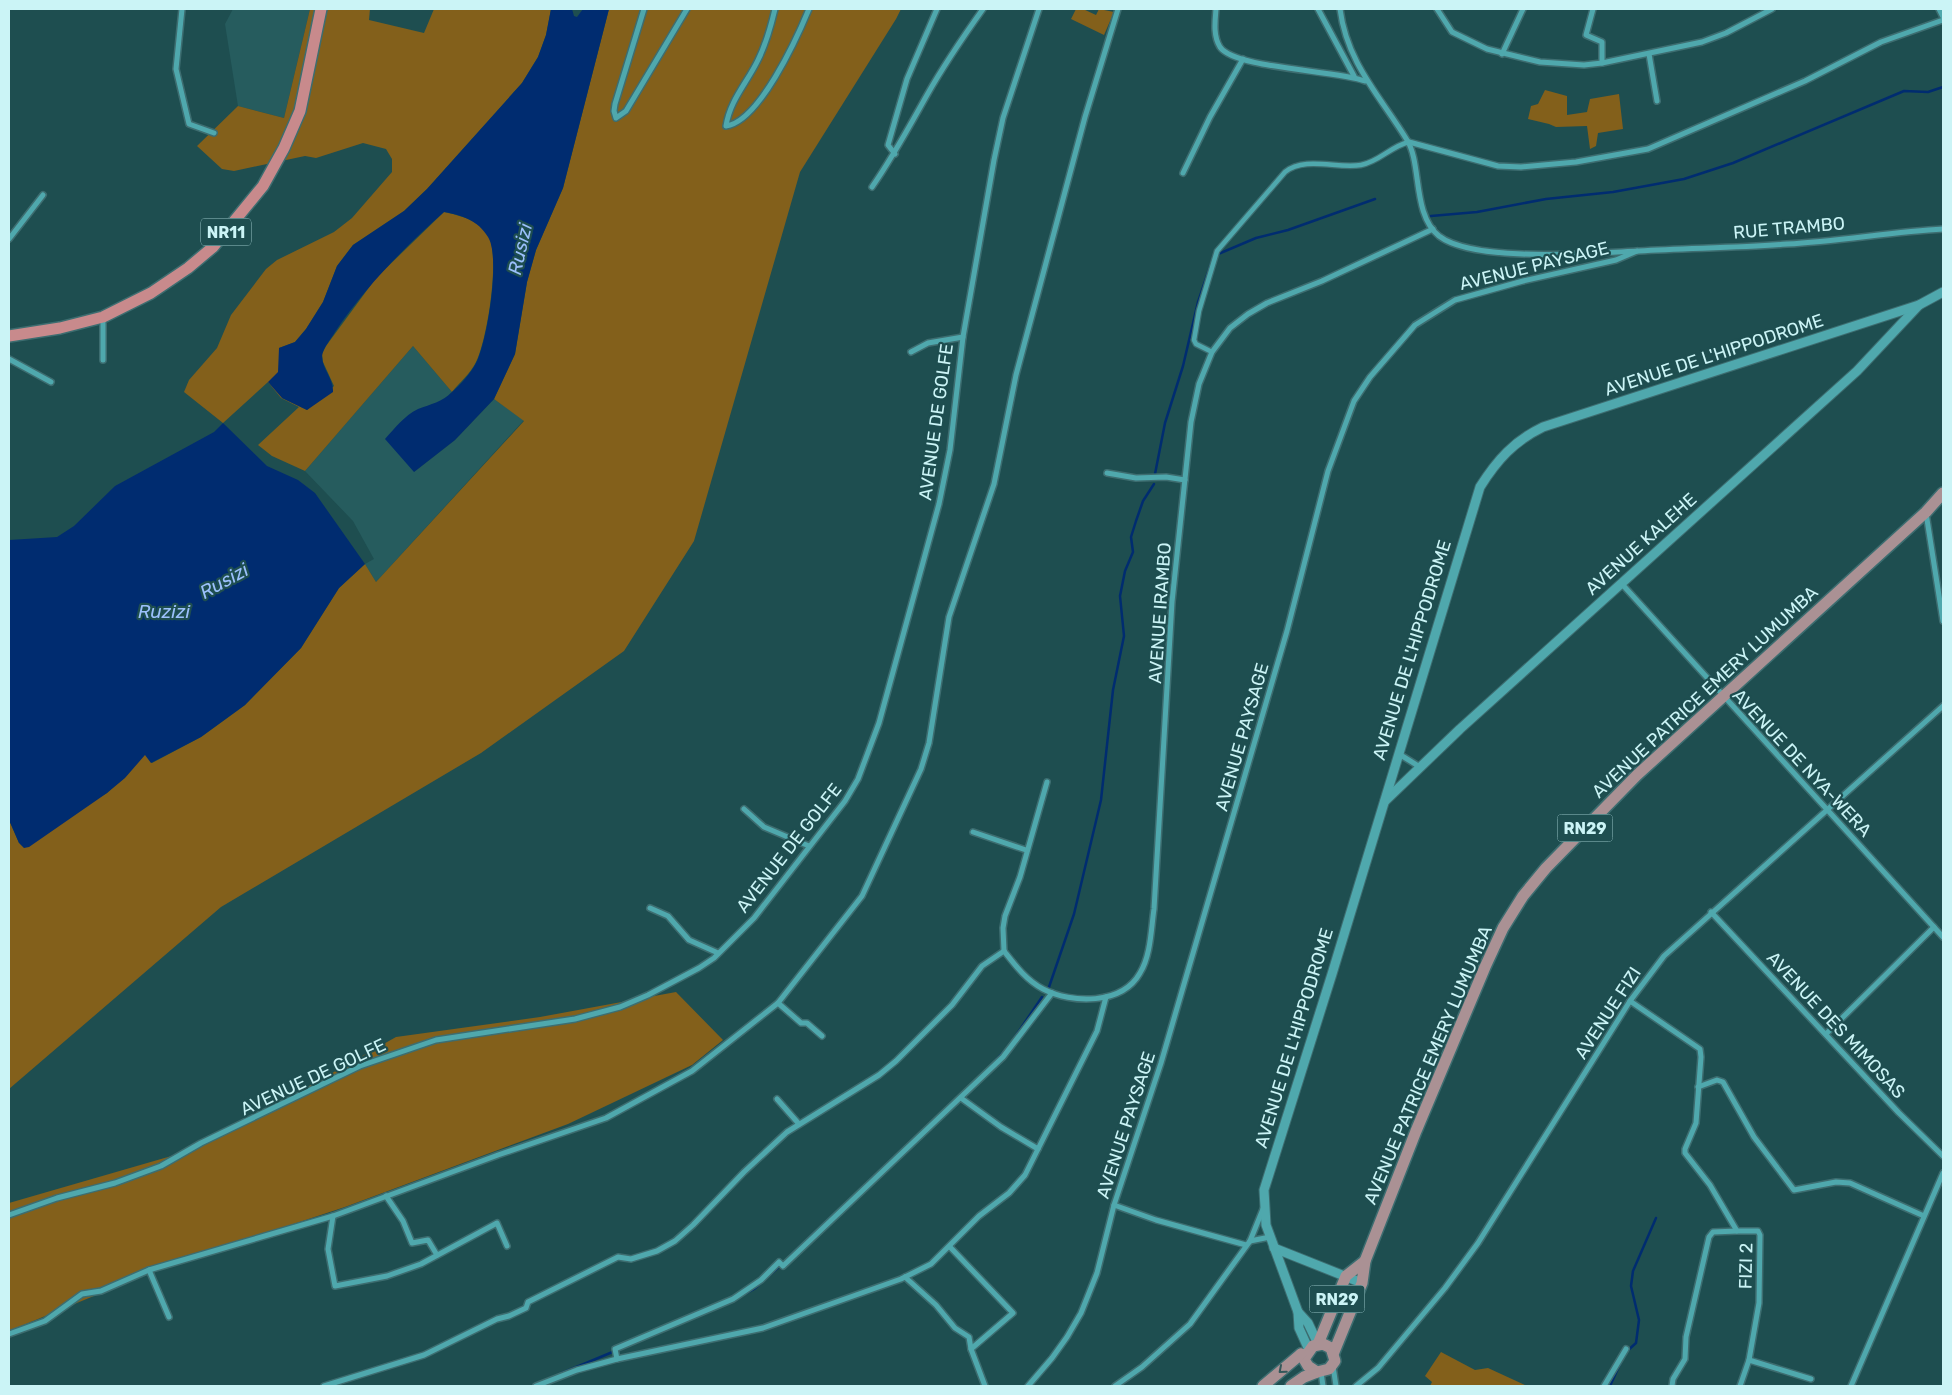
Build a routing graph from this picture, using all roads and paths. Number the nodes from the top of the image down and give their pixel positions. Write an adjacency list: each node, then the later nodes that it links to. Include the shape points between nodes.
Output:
1 (182, 9): 27 (street, via 176,69 189,124)
2 (320, 9): 39 (highway, NR11, via 300,111 264,186 213,247 188,268 151,293)
3 (644, 9): 4 (street, via 615,104 616,118 626,111)
4 (687, 9)
5 (775, 9): 6 (street, via 758,61 735,98 726,126 736,125 744,118 778,74)
6 (809, 9)
7 (937, 9): 29 (street, via 900,102 888,144)
8 (983, 9): 29 (street, via 926,95)
9 (1038, 9): 41 (street, AVENUE DE GOLFE, via 1003,118)
10 (1118, 9): 73 (street, via 1085,117 1016,375 994,484 949,617 924,760 862,896)
11 (1216, 9): 22 (street, via 1216,34 1220,46)
12 (1318, 9): 24 (street)
13 (1340, 9): 25 (street, via 1350,50)
14 (1437, 9): 20 (street, via 1452,32)
15 (1523, 9): 20 (street)
16 (1593, 9): 23 (street, via 1586,35 1602,42)
17 (1772, 9): 21 (street, via 1702,42)
18 (1939, 9): 19 (street)
19 (1943, 18): 28 (street, via 1880,42 1805,81 1648,150 1521,167 1498,166)
20 (1502, 54): 23 (street, via 1563,65)
21 (1649, 54): 23 (street); 26 (street)
22 (1243, 59): 24 (street); 30 (street)
23 (1602, 63)
24 (1354, 76): 25 (street)
25 (1366, 81): 28 (street)
26 (1657, 101)
27 (214, 133)
28 (1409, 142): 33 (street, via 1421,203); 43 (street, via 1398,144 1376,160 1361,165 1292,166 1217,251 1194,340)
29 (895, 154): 31 (street)
30 (1184, 173)
31 (872, 187)
32 (43, 195): 35 (street)
33 (1433, 229): 36 (street, RUE TRAMBO, via 1461,246 1509,253); 43 (street, AVENUE IRAMBO, via 1267,302 1234,324)
34 (1943, 229): 36 (street, RUE TRAMBO, via 1789,244)
35 (9, 239)
36 (1637, 251): 84 (street, AVENUE PAYSAGE, via 1616,260 1454,300 1415,325 1370,377 1354,401 1328,471 1288,631 1209,903 1161,1064)
37 (1943, 292): 38 (street, AVENUE DE L'HIPPODROME)
38 (1919, 305): 51 (street, AVENUE KALEHE, via 1857,372); 55 (street, AVENUE DE L'HIPPODROME, via 1543,427 1510,448 1491,468 1480,487)
39 (103, 317): 40 (highway, NR11); 45 (street)
40 (9, 336)
41 (963, 337): 42 (street, via 928,343); 62 (street, AVENUE DE GOLFE, via 945,479 881,715 858,779)
42 (911, 352)
43 (1212, 352): 48 (street, AVENUE IRAMBO, via 1193,404)
44 (9, 359): 46 (street)
45 (103, 360)
46 (51, 382)
47 (1107, 473): 48 (street)
48 (1185, 480): 71 (street, AVENUE IRAMBO, via 1172,602 1154,909 1141,972 1122,991)
49 (1943, 493): 50 (main road, AVENUE PATRICE EMERY LUMUMBA / RN29)
50 (1926, 512): 52 (street); 53 (main road, AVENUE PATRICE EMERY LUMUMBA / RN29)
51 (1622, 583): 53 (street, AVENUE DE NYA-WERA); 56 (street, AVENUE KALEHE)
52 (1943, 621)
53 (1724, 698): 60 (street, AVENUE DE NYA-WERA); 96 (main road, AVENUE PATRICE EMERY LUMUMBA / RN29, via 1637,775 1588,824 1546,868 1503,928 1420,1122)
54 (1943, 706): 60 (street, AVENUE FIZI)
55 (1398, 754): 56 (street); 58 (street, AVENUE DE L'HIPPODROME)
56 (1420, 767): 58 (street, AVENUE KALEHE)
57 (1047, 782): 63 (street)
58 (1382, 804): 85 (street, AVENUE DE L'HIPPODROME, via 1264,1190)
59 (744, 809): 62 (street, via 764,827)
60 (1827, 810): 65 (street, AVENUE FIZI); 66 (street, AVENUE DE NYA-WERA)
61 (973, 832): 63 (street)
62 (809, 846): 69 (street, AVENUE DE GOLFE, via 754,918)
63 (1026, 850): 68 (street, via 1005,916)
64 (650, 908): 69 (street, via 668,916 689,940)
65 (1711, 912): 72 (street, AVENUE FIZI, via 1664,956); 74 (street, AVENUE DES MIMOSAS)
66 (1934, 927): 67 (street, AVENUE DE NYA-WERA); 74 (street)
67 (1943, 937)
68 (1004, 951): 70 (street, AVENUE IRAMBO, via 1027,978); 79 (street, via 982,966 952,1005 896,1061)
69 (718, 953): 86 (street, AVENUE DE GOLFE, via 680,980 620,1008 574,1019 436,1040 360,1066 201,1143 161,1166)
70 (1052, 993): 71 (street, AVENUE IRAMBO, via 1086,999); 77 (street, via 1003,1057)
71 (1106, 997): 80 (street, via 1097,1031)
72 (1630, 1001): 76 (street, FIZI 2, via 1700,1049); 112 (street, AVENUE FIZI, via 1478,1243 1445,1288)
73 (778, 1003): 75 (street, via 800,1023 807,1023); 83 (street, via 692,1071 606,1118)
74 (1826, 1034): 81 (street, AVENUE DES MIMOSAS)
75 (822, 1036)
76 (1698, 1087): 88 (street, via 1717,1080 1723,1082 1754,1137 1794,1190 1836,1182 1850,1183); 89 (street, FIZI 2, via 1696,1123 1685,1153 1710,1185)
77 (961, 1098): 80 (street, via 1001,1128); 107 (street, via 783,1266 779,1262 761,1280 733,1299 615,1349)
78 (777, 1099): 79 (street)
79 (799, 1124): 113 (street, via 744,1172 675,1242 631,1259 618,1257 528,1302 526,1308 496,1319 424,1356)
80 (1038, 1149): 93 (street, via 1026,1175 979,1216)
81 (1943, 1156)
82 (1943, 1173): 88 (street)
83 (386, 1196): 87 (street); 95 (street, via 403,1221 412,1243 428,1240)
84 (1114, 1205): 91 (street, via 1156,1220); 116 (street, AVENUE PAYSAGE, via 1097,1273 1081,1313 1052,1358)
85 (1263, 1208): 90 (street, AVENUE DE L'HIPPODROME); 91 (street)
86 (9, 1215)
87 (333, 1216): 95 (street, via 328,1249 335,1286 387,1276); 97 (street)
88 (1924, 1216): 125 (street)
89 (1737, 1231): 108 (street, FIZI 2, via 1758,1231 1760,1235 1759,1302); 123 (street, via 1713,1232 1709,1237 1686,1337 1685,1359)
90 (1270, 1238): 91 (street); 94 (street, AVENUE DE L'HIPPODROME)
91 (1248, 1243): 117 (street, via 1190,1324 1142,1368)
92 (507, 1246): 95 (street, via 497,1222)
93 (950, 1247): 99 (street, via 931,1264); 103 (street, via 1013,1313)
94 (1274, 1248): 98 (street); 104 (street, AVENUE DE L'HIPPODROME, via 1298,1312 1308,1324)
95 (437, 1255)
96 (1366, 1261): 98 (main road, RN29); 100 (main road, AVENUE PATRICE EMERY LUMUMBA / RN29)
97 (149, 1270): 101 (street); 102 (street, via 101,1290 82,1294 45,1321)
98 (1346, 1276): 100 (street); 104 (main road, RN29)
99 (905, 1277): 103 (street, via 936,1305 955,1328 969,1337); 107 (street, via 763,1328)
100 (1362, 1282): 106 (main road, AVENUE PATRICE EMERY LUMUMBA / RN29)
101 (169, 1317)
102 (9, 1334)
103 (971, 1349): 115 (street)
104 (1309, 1349): 106 (main road, via 1327,1345); 110 (main road, via 1308,1366); 118 (main road, RN29, one-way to 118)
105 (1626, 1349): 122 (street)
106 (1334, 1352): 109 (main road, RN29)
107 (617, 1359): 114 (street)
108 (1749, 1360): 111 (street); 124 (street)
109 (1333, 1366): 110 (main road); 121 (street)
110 (1319, 1372): 119 (main road); 120 (street)
111 (1811, 1379)
112 (1360, 1385)
113 (324, 1386)
114 (536, 1386)
115 (985, 1386)
116 (1028, 1386)
117 (1115, 1386)
118 (1263, 1386)
119 (1291, 1386)
120 (1323, 1386)
121 (1336, 1386)
122 (1604, 1386)
123 (1672, 1386)
124 (1740, 1386)
125 (1851, 1386)

